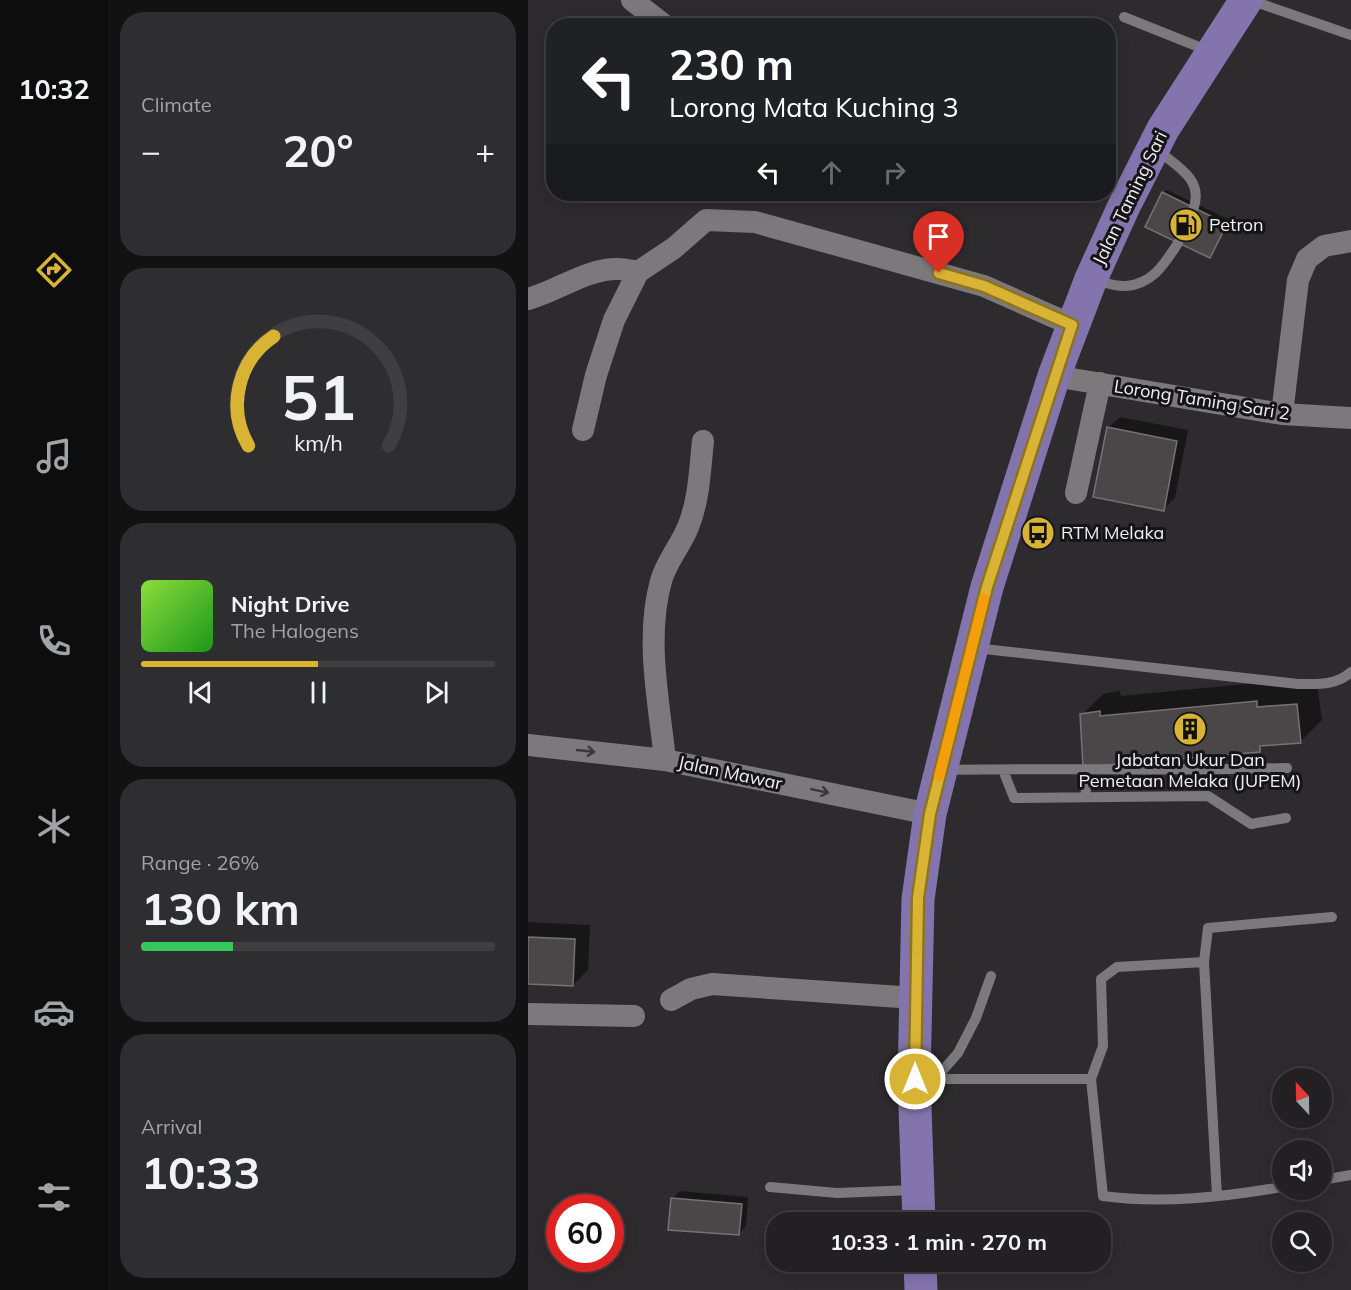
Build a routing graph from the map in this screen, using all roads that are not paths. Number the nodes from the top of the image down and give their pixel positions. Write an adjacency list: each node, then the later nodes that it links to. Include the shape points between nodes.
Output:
1 (632, 0): 4 (street)
2 (1248, 0): 5 (lane); 6 (main road, Jalan Taming Sari)
3 (1125, 17): 6 (lane)
4 (654, 18)
5 (1351, 35)
6 (1212, 52): 7 (main road, Jalan Taming Sari)
7 (1153, 147): 8 (lane, via 1191,178 1196,190); 12 (main road, Jalan Taming Sari)
8 (1194, 207)
9 (1351, 241): 17 (street, via 1324,246 1307,259 1298,280)
10 (1178, 243): 12 (lane, via 1159,272 1142,282 1124,286)
11 (638, 272): 13 (street, via 601,271); 14 (street, via 706,220 755,222 984,286); 19 (street, via 614,320)
12 (1091, 279): 14 (main road, Jalan Taming Sari)
13 (528, 299)
14 (1072, 325): 15 (main road, Jalan Taming Sari)
15 (1054, 376): 16 (street, Lorong Taming Sari 2); 22 (main road, Jalan Taming Sari, via 987,587)
16 (1100, 383): 17 (street, Lorong Taming Sari 2); 21 (street)
17 (1282, 414): 18 (street, Lorong Taming Sari 2)
18 (1351, 418)
19 (583, 430)
20 (703, 441): 25 (street, via 689,526 662,579 655,614 653,648)
21 (1076, 493)
22 (972, 648): 23 (lane, via 1298,684 1326,684); 28 (main road, Jalan Taming Sari)
23 (1351, 672)
24 (528, 745): 25 (street, Jalan Mawar, one-way to 25)
25 (665, 759): 31 (street, Jalan Mawar, one-way to 31)
26 (1287, 768): 27 (lane)
27 (1085, 769): 29 (lane); 30 (lane)
28 (941, 770): 29 (lane); 31 (main road, Jalan Taming Sari)
29 (1003, 770): 30 (lane, via 1014,798)
30 (1086, 797): 32 (lane, via 1208,796 1251,824)
31 (930, 814): 36 (main road, Jalan Taming Sari, via 918,898)
32 (1286, 818)
33 (1332, 917): 34 (lane, via 1208,928)
34 (1204, 962): 41 (lane, via 1117,967 1101,979 1103,1046); 47 (lane)
35 (991, 976): 40 (lane, via 958,1053)
36 (915, 998): 37 (street, via 712,984); 40 (main road, Jalan Taming Sari)
37 (671, 1000)
38 (528, 1014): 39 (street)
39 (634, 1016)
40 (925, 1079): 41 (lane); 46 (main road, Jalan Taming Sari)
41 (1091, 1079): 47 (lane, via 1103,1196 1138,1201)
42 (1351, 1175): 43 (lane)
43 (1332, 1178)
44 (770, 1187): 46 (lane, via 837,1193)
45 (1272, 1188): 47 (lane)
46 (917, 1190): 48 (main road, Jalan Taming Sari)
47 (1217, 1196)
48 (918, 1212)
49 (920, 1272): 50 (main road)
50 (921, 1290)

